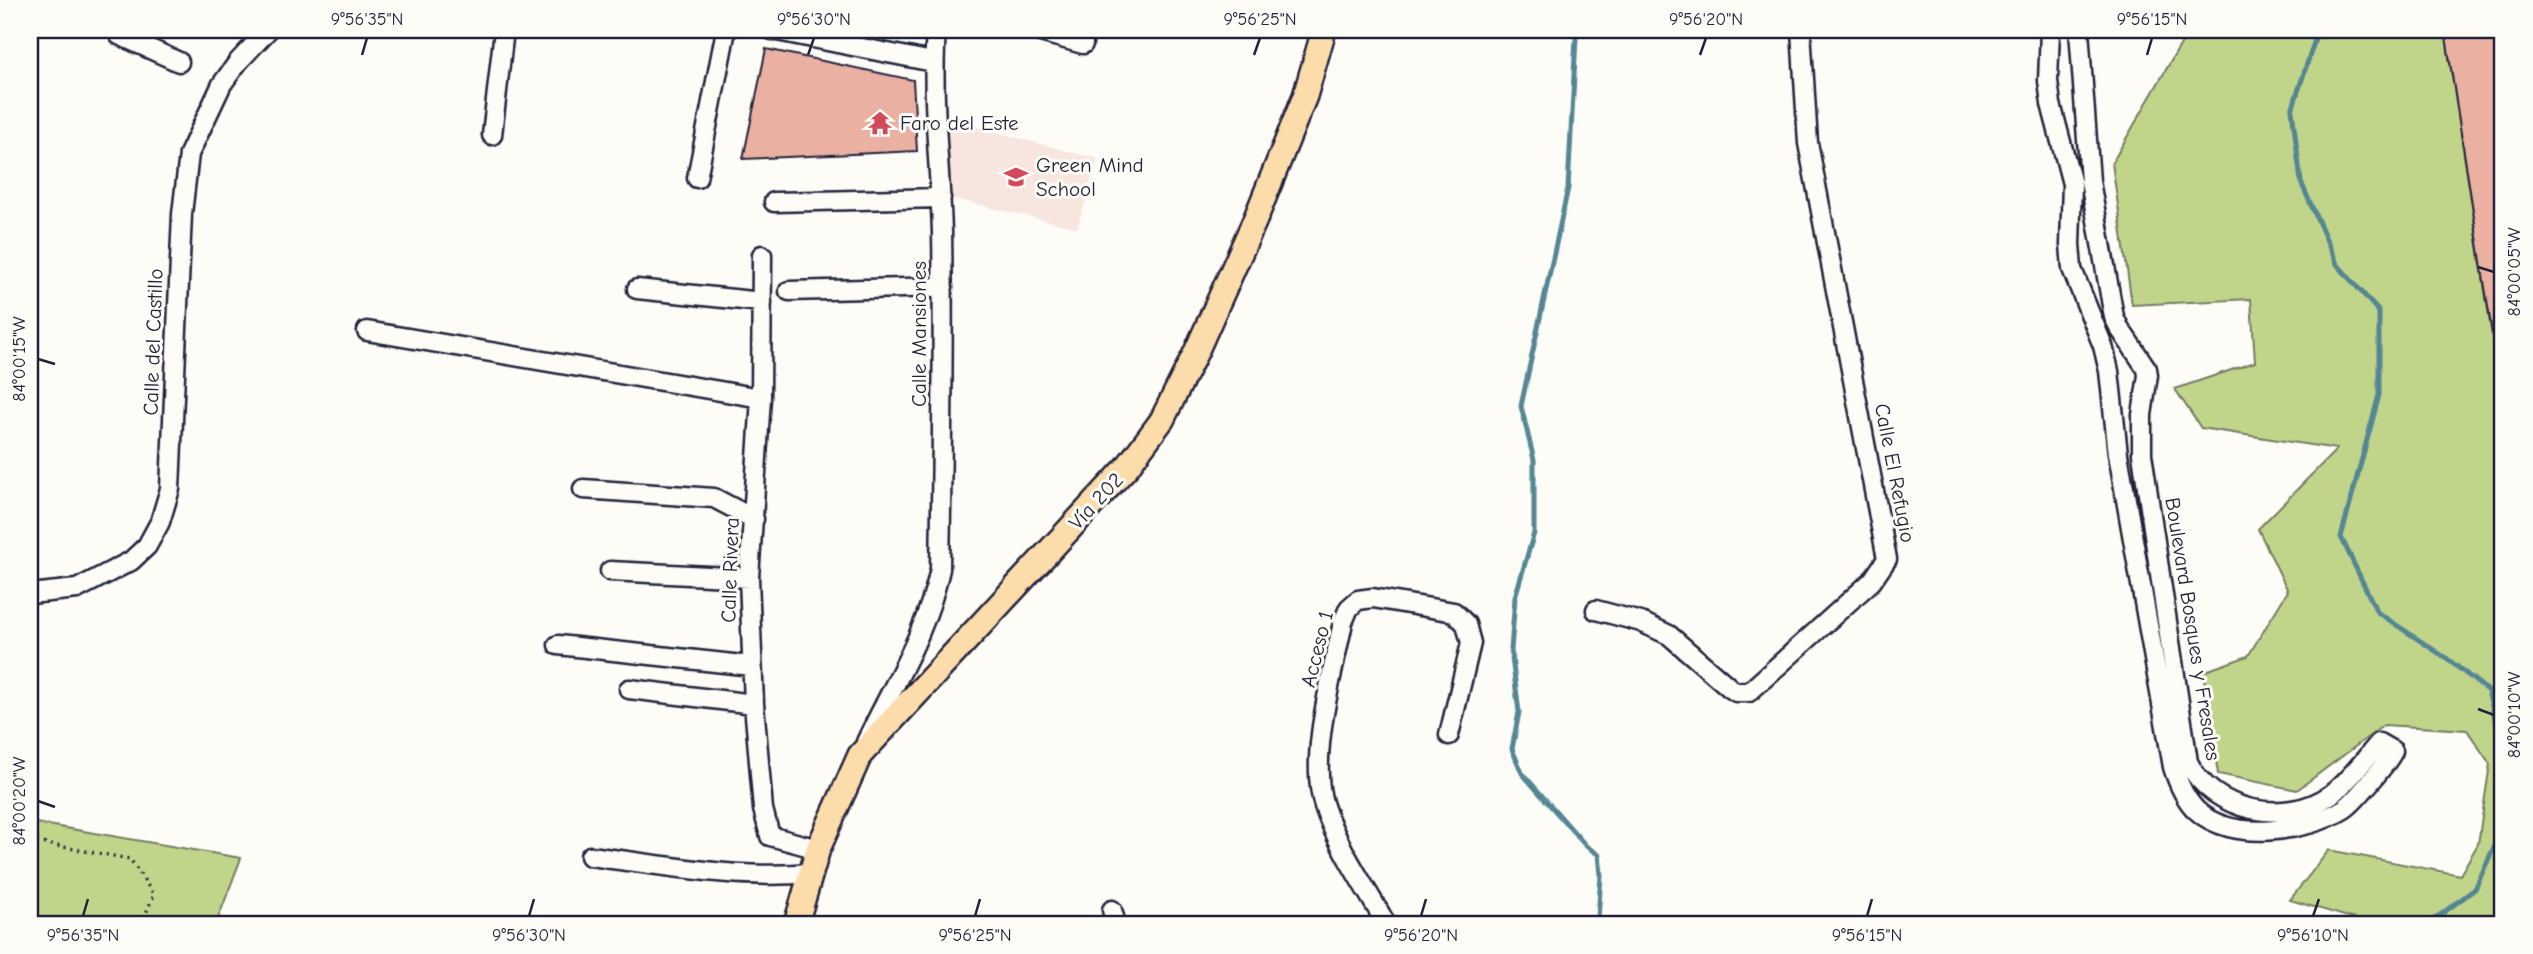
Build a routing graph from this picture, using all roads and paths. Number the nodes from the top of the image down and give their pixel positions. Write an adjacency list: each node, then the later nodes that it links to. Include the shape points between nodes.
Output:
1 (121, 30): 13 (street, via 119,34)
2 (268, 30): 30 (street, Calle del Castillo, via 222,84 189,154 181,214 170,489 160,522 148,546 131,562 77,589)
3 (504, 30): 15 (street)
4 (726, 30): 16 (street)
5 (772, 30): 14 (street)
6 (936, 30): 14 (street, Calle Mansiones)
7 (1032, 30): 12 (street)
8 (1324, 30): 37 (main road, Vía 202, via 1305,96 1255,220 1162,420 1127,467)
9 (1801, 30): 31 (street, Calle El Refugio, via 1808,143 1888,559 1872,581 1749,692 1730,688 1669,635)
10 (2050, 30): 11 (street, Boulevard Bosques y Fresales, via 2050,92 2073,188 2070,257 2109,372 2118,454 2173,767 2186,798 2211,820 2258,830 2308,824 2347,807 2393,751 2379,743 2334,792 2288,811 2269,812 2221,797 2196,778 2188,762 2142,454 2141,415 2148,375 2115,317 2090,181)
11 (2079, 30)
12 (1083, 44)
13 (179, 62)
14 (933, 62): 17 (street, Calle Mansiones)
15 (492, 135)
16 (697, 178)
17 (941, 198): 18 (street); 20 (street, Calle Mansiones)
18 (774, 202)
19 (762, 255): 23 (street, Calle Rivera)
20 (943, 287): 22 (street); 37 (street, Calle Mansiones, via 940,569 933,601 906,666)
21 (637, 289): 23 (street)
22 (789, 291)
23 (762, 302): 25 (street, Calle Rivera)
24 (366, 331): 25 (street)
25 (761, 398): 27 (street, Calle Rivera)
26 (583, 489): 27 (street, via 714,498)
27 (754, 519): 29 (street, Calle Rivera)
28 (610, 571): 29 (street)
29 (749, 578): 33 (street, Calle Rivera)
30 (30, 594)
31 (1596, 610)
32 (558, 645): 33 (street)
33 (752, 666): 35 (street, Calle Rivera)
34 (629, 689): 35 (street)
35 (754, 704): 39 (street, Calle Rivera, via 769,836)
36 (1449, 735): 44 (street, Acceso 1, via 1471,643 1466,624 1454,611 1373,598 1359,600 1343,622 1318,750 1319,780 1335,832)
37 (860, 755): 39 (main road, Vía 202)
38 (30, 841): 42 (path, via 130,859 154,895)
39 (818, 849): 41 (main road, Vía 202)
40 (590, 856): 41 (street, via 745,874)
41 (811, 873): 43 (main road, Vía 202)
42 (141, 924)
43 (796, 924)
44 (1386, 924)

